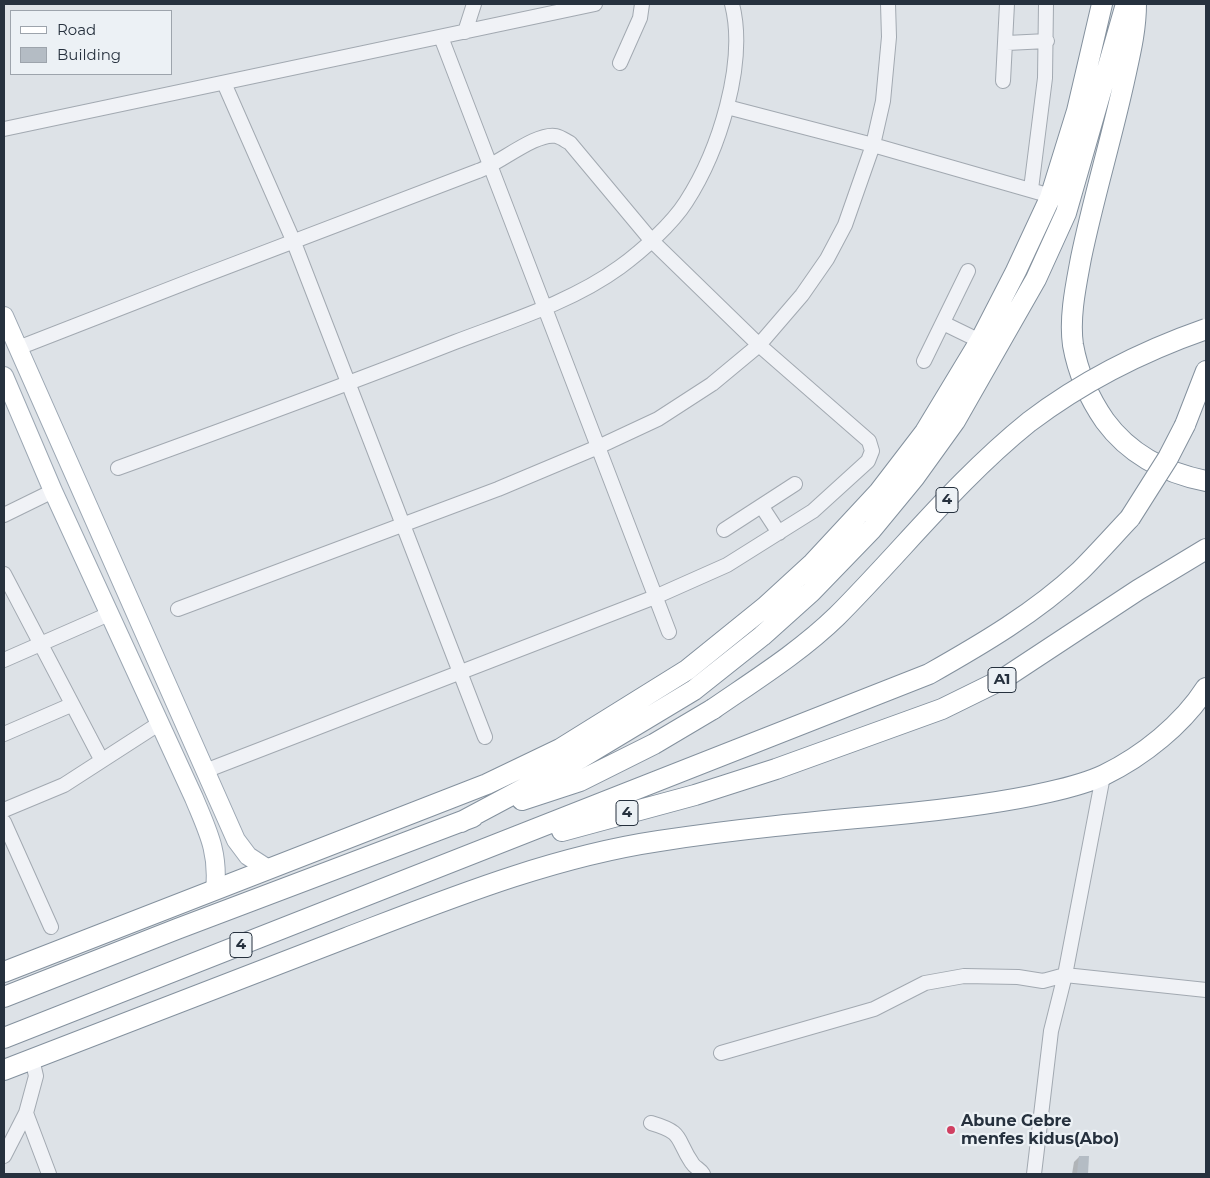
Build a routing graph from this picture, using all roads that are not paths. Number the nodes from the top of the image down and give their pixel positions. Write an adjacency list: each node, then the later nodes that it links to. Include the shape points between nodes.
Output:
1 (474, 4): 11 (street)
2 (595, 4): 11 (street)
3 (642, 4): 15 (street, via 640,18)
4 (732, 4): 18 (street, via 736,40)
5 (888, 4): 20 (street, via 889,37 883,100)
6 (1007, 4): 14 (street)
7 (1046, 4): 13 (street)
8 (1102, 4): 23 (highway, via 1077,111)
9 (1126, 4): 68 (highway, via 1066,213 1036,280 956,421 914,478 872,529 810,592 762,636 694,690 581,758)
10 (1136, 4): 40 (highway, via 1136,25 1129,60 1075,290 1073,343 1079,371 1093,403 1111,429 1137,454 1158,467)
11 (465, 32): 12 (street)
12 (441, 37): 17 (street); 21 (street)
13 (1047, 42): 14 (street); 22 (street)
14 (1007, 43): 16 (street)
15 (620, 63)
16 (1003, 80)
17 (224, 83): 19 (street); 24 (street)
18 (727, 107): 20 (street); 25 (street, via 700,178 685,204)
19 (4, 129)
20 (874, 146): 22 (street); 32 (street, via 845,225 828,259)
21 (490, 167): 24 (street); 25 (street, via 536,140 558,136 570,143); 27 (street)
22 (1031, 189): 23 (street)
23 (1050, 196): 31 (highway)
24 (293, 240): 33 (street); 37 (street)
25 (651, 240): 27 (street, via 619,267); 32 (street)
26 (968, 271): 29 (street)
27 (545, 307): 37 (street); 38 (street)
28 (4, 316): 33 (main road)
29 (943, 323): 31 (street); 34 (street)
30 (1206, 329): 68 (highway, 4, bridge, via 1103,373 1029,423 970,476 836,617 768,671 713,709 654,744 580,781)
31 (980, 341): 70 (highway, via 926,432 879,492 813,563 687,670 560,750 487,784)
32 (759, 345): 38 (street, via 712,384 658,419); 47 (street, via 869,441 872,451 868,461 813,511)
33 (18, 348): 64 (main road)
34 (924, 361)
35 (1206, 371): 69 (highway, bridge, via 1168,458 1130,518 1079,571 1038,606 989,640 929,674)
36 (4, 376): 42 (main road)
37 (348, 384): 39 (street); 45 (street)
38 (598, 446): 45 (street); 50 (street)
39 (118, 468)
40 (1206, 480)
41 (795, 484): 43 (street)
42 (53, 492): 44 (street); 52 (main road)
43 (762, 507): 46 (street); 47 (street)
44 (4, 515)
45 (402, 525): 51 (street); 56 (street)
46 (724, 530)
47 (779, 533): 50 (street, via 727,565)
48 (1206, 549): 63 (highway, A1, via 1003,679 942,709)
49 (4, 574): 54 (street)
50 (656, 597): 53 (street); 56 (street)
51 (178, 609)
52 (109, 614): 54 (street); 59 (main road)
53 (669, 632)
54 (39, 643): 55 (street); 58 (street)
55 (4, 660)
56 (460, 673): 61 (street); 64 (street)
57 (1206, 688): 65 (highway, via 1184,716 1157,740)
58 (71, 705): 60 (street); 62 (street)
59 (160, 723): 62 (street); 71 (main road, via 213,844)
60 (4, 734)
61 (485, 737)
62 (101, 759): 66 (street, via 64,785)
63 (776, 770): 69 (highway, 4)
64 (205, 771): 70 (main road, via 236,840 248,856)
65 (1103, 776): 74 (street); 79 (highway, via 1013,800 723,832 656,841 581,857 412,913)
66 (4, 810)
67 (4, 822): 72 (street)
68 (461, 822): 76 (highway, 4, via 177,928)
69 (478, 853): 77 (highway, 4)
70 (268, 870): 71 (highway)
71 (216, 890): 73 (highway)
72 (51, 928)
73 (4, 972)
74 (1065, 974): 75 (street); 78 (street, via 1043,981 964,976 926,983 874,1009); 86 (street, via 1051,1032)
75 (1206, 990)
76 (4, 997)
77 (4, 1038)
78 (721, 1053)
79 (32, 1059): 80 (highway); 81 (street, via 36,1076)
80 (4, 1070)
81 (26, 1113): 83 (street); 84 (street)
82 (651, 1123): 85 (street, via 678,1135 693,1165)
83 (4, 1156)
84 (49, 1174)
85 (704, 1174)
86 (1034, 1174)

